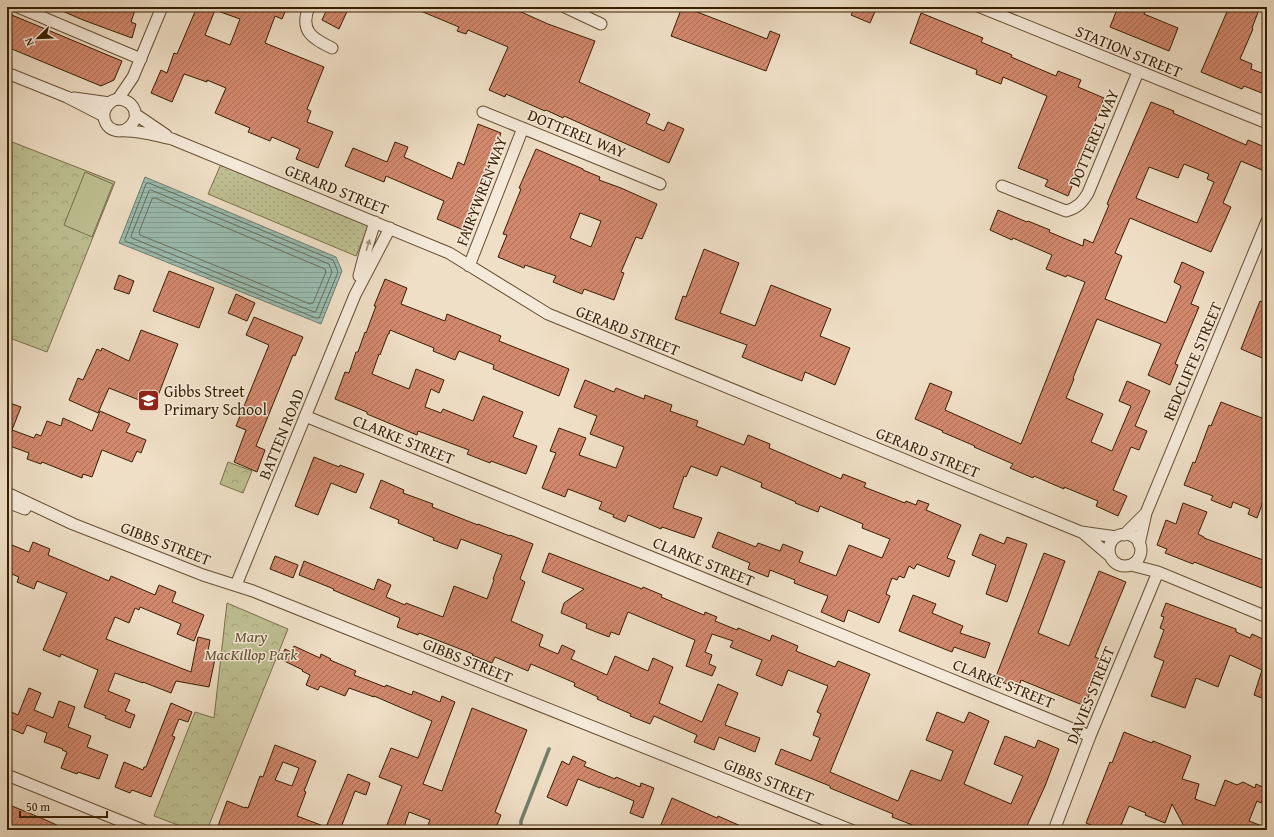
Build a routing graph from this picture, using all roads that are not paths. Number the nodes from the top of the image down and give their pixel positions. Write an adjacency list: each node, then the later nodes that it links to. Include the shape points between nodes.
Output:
1 (18, 7): 8 (street)
2 (162, 7): 8 (street)
3 (308, 7): 7 (street, via 306,20 311,36)
4 (565, 7): 6 (street)
5 (980, 7): 9 (street, STATION STREET)
6 (601, 24)
7 (332, 48)
8 (141, 59): 11 (street)
9 (1138, 72): 17 (street, STATION STREET); 22 (street, DOTTEREL WAY, via 1083,202 1075,208 1066,210)
10 (7, 73): 12 (street)
11 (133, 77): 13 (street); 14 (street)
12 (67, 97): 13 (street); 16 (street)
13 (114, 101): 14 (street, via 122,99); 16 (street, via 105,110)
14 (133, 109): 19 (street, via 136,120); 20 (street, GERARD STREET)
15 (483, 112): 18 (street, DOTTEREL WAY)
16 (104, 116): 19 (street, via 110,128)
17 (1267, 124)
18 (523, 128): 21 (street, DOTTEREL WAY); 26 (street, FAIRYWREN WAY)
19 (125, 130): 20 (street, GERARD STREET)
20 (172, 139): 24 (street, GERARD STREET)
21 (660, 184)
22 (1002, 186)
23 (1267, 221): 31 (street, REDCLIFFE STREET)
24 (375, 222): 25 (street, GERARD STREET); 27 (street, BATTEN ROAD, one-way to 24)
25 (390, 228): 26 (street, GERARD STREET, via 449,253); 27 (street, BATTEN ROAD)
26 (469, 266): 33 (street, GERARD STREET, via 548,314)
27 (355, 294): 28 (street, BATTEN ROAD)
28 (305, 416): 39 (street, BATTEN ROAD); 41 (street, CLARKE STREET)
29 (7, 493): 32 (street, GIBBS STREET)
30 (7, 502): 32 (street, GIBBS STREET)
31 (1146, 513): 34 (street, REDCLIFFE STREET); 35 (street, REDCLIFFE STREET)
32 (73, 524): 39 (street, GIBBS STREET, via 198,573)
33 (1081, 532): 34 (street, GERARD STREET); 36 (street, GERARD STREET)
34 (1120, 536): 35 (street, via 1133,537); 36 (street, via 1110,545)
35 (1140, 548): 37 (street, via 1137,560); 38 (street)
36 (1110, 556): 37 (street, via 1116,564)
37 (1131, 565): 38 (street)
38 (1158, 572): 40 (street); 41 (street, DAVIES STREET)
39 (236, 585): 45 (street, GIBBS STREET)
40 (1267, 617)
41 (1090, 736): 46 (street, DAVIES STREET)
42 (7, 775): 43 (street)
43 (121, 826): 44 (street)
44 (143, 830)
45 (851, 830)
46 (1054, 830)

